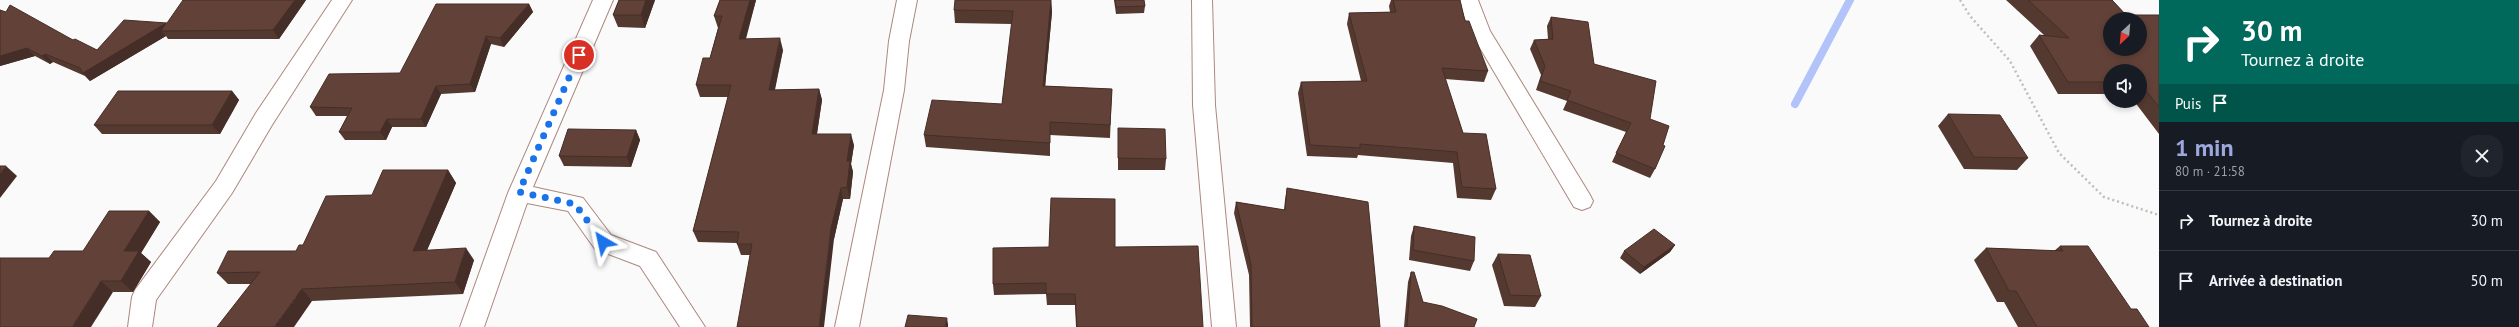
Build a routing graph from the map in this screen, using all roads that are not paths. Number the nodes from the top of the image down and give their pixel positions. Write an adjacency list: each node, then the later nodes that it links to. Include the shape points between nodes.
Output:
1 (342, 0): 8 (street, via 264,119 224,187 144,297)
2 (603, 0): 6 (street)
3 (907, 0): 11 (street, via 899,41 894,90)
4 (1202, 0): 12 (street, via 1204,105)
5 (1468, 0): 7 (street, via 1480,31)
6 (519, 192): 9 (street); 10 (street, via 575,204 603,242 648,259)
7 (1582, 201)
8 (140, 327)
9 (472, 327)
10 (693, 327)
11 (847, 327)
12 (1224, 327)

